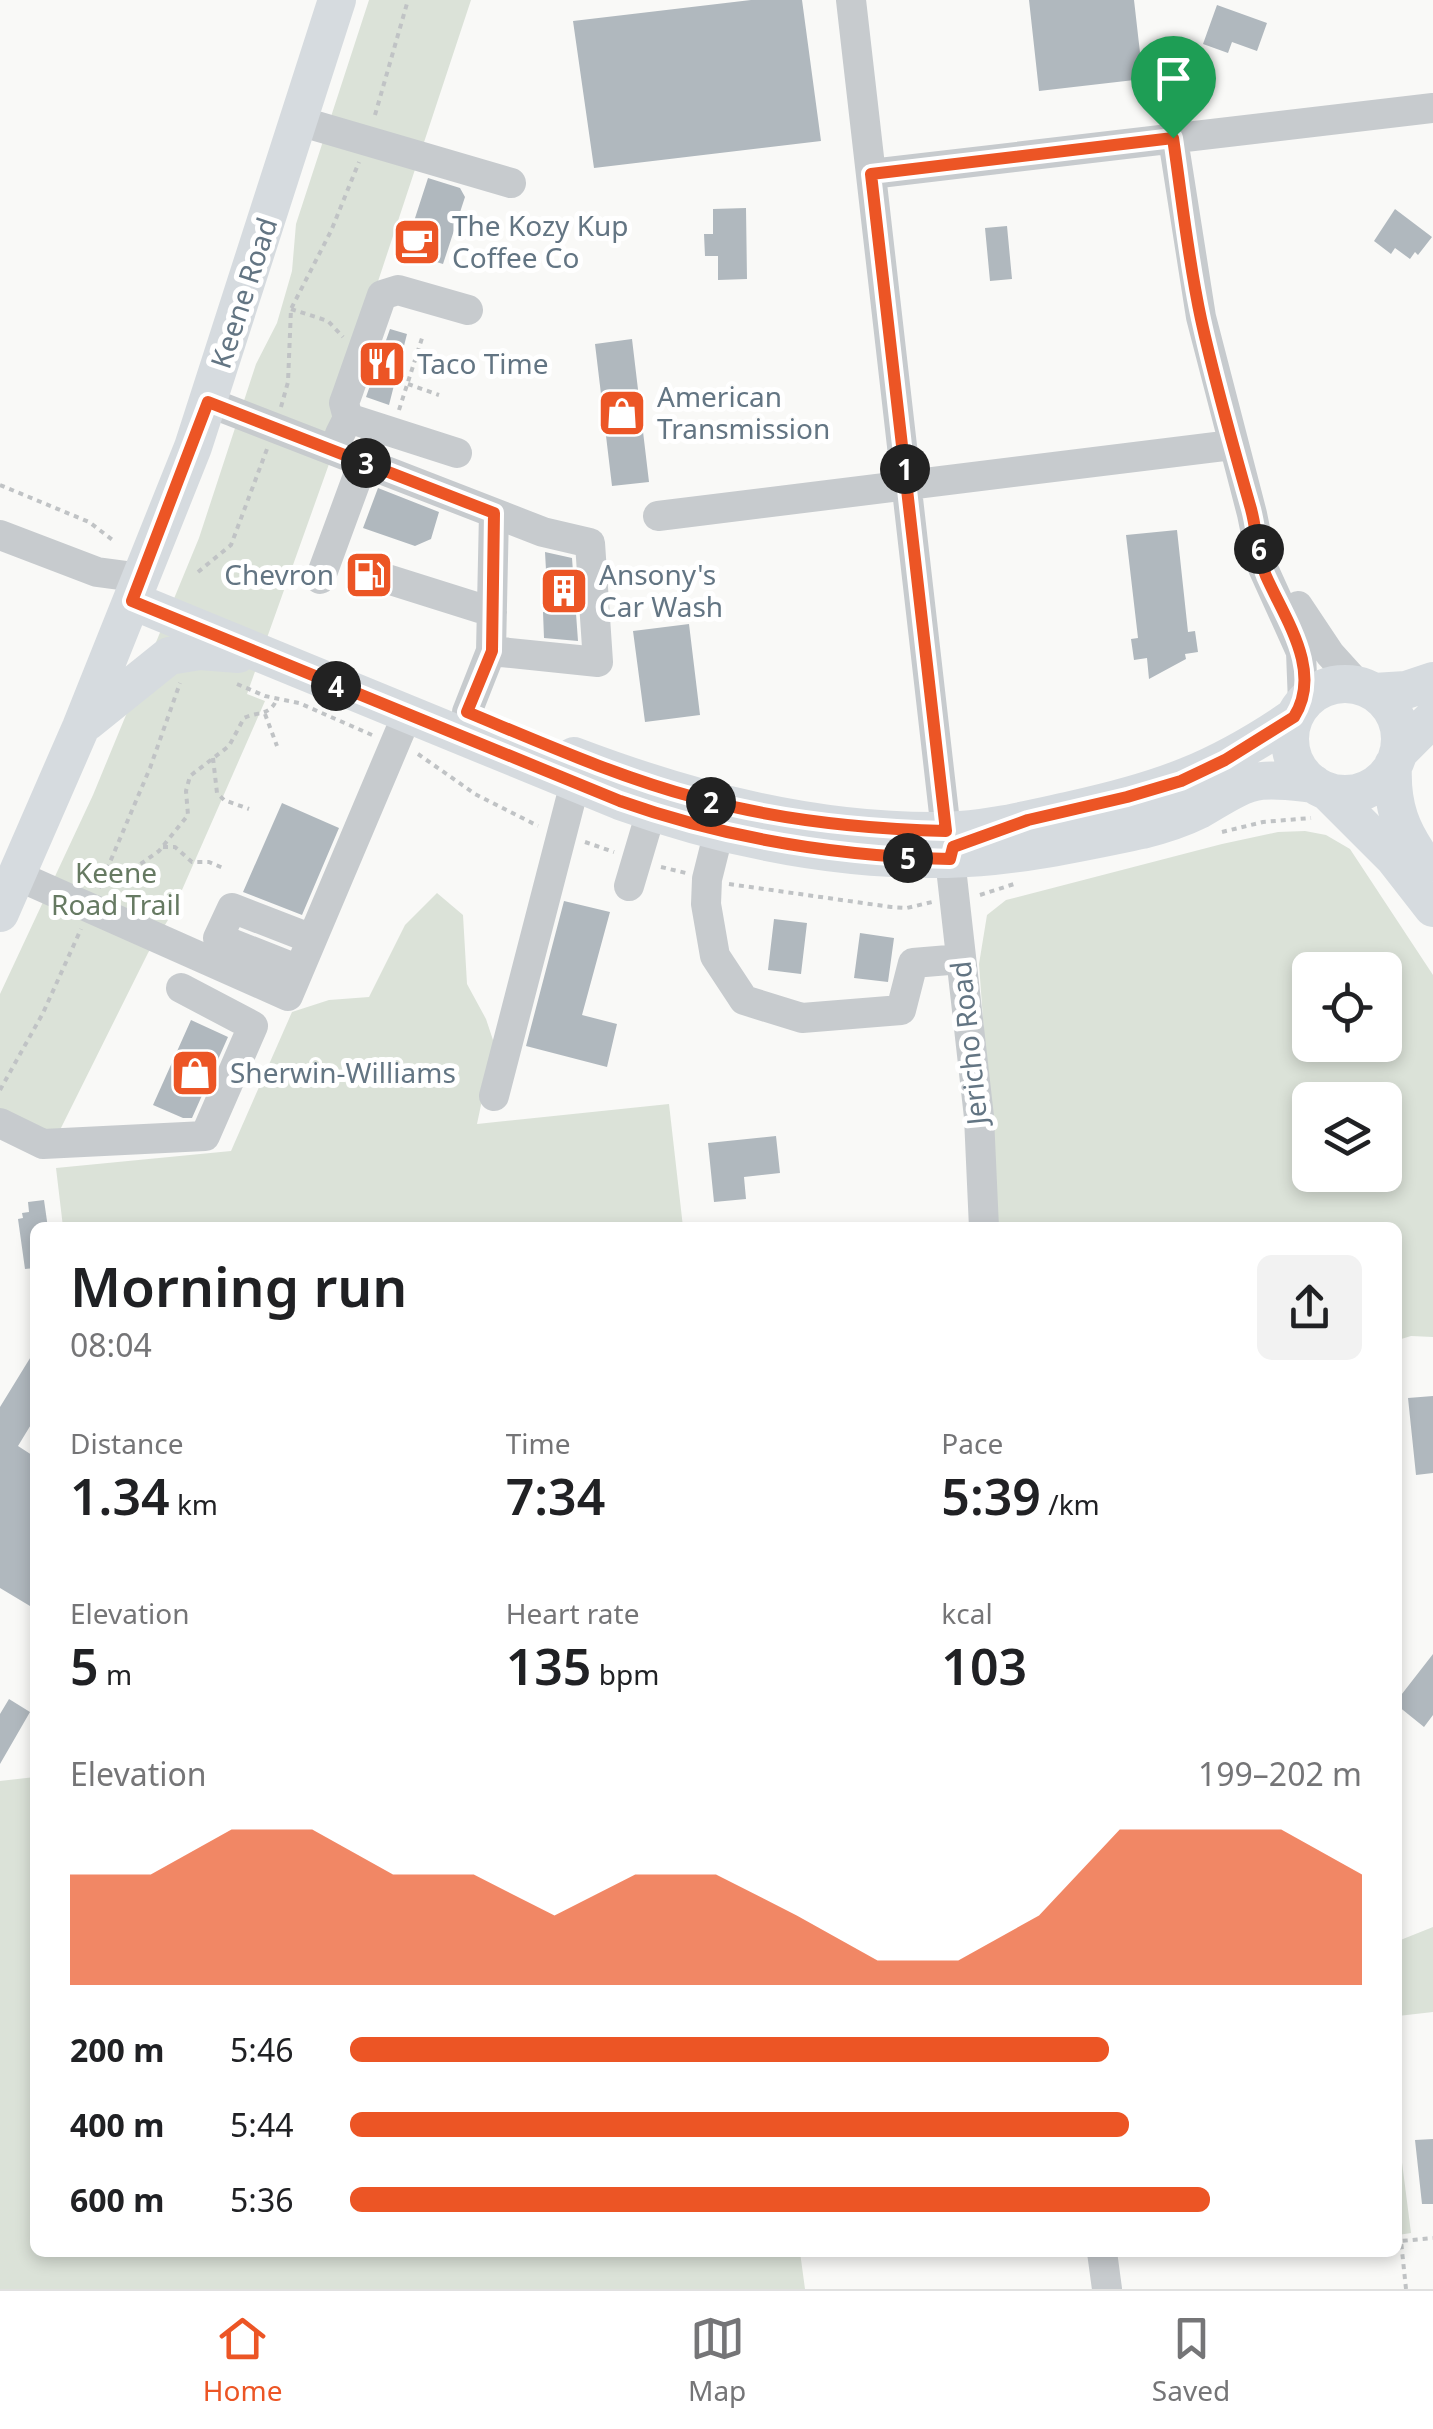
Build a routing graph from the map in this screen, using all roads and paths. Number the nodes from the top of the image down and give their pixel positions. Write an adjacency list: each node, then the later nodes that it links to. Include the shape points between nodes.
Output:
1 (337, 0): 5 (main road, Keene Road)
2 (408, 0): 7 (path)
3 (851, 0): 8 (street, Jericho Road)
4 (1433, 108): 6 (street)
5 (299, 121): 7 (street); 13 (main road, Keene Road)
6 (1173, 138): 8 (street); 16 (street, via 1201,317)
7 (368, 140): 9 (street); 15 (path, via 291,309 288,382)
8 (871, 174): 21 (street, Jericho Road)
9 (511, 182)
10 (468, 310): 14 (street, via 398,290 382,295 344,404)
11 (408, 384): 12 (path)
12 (440, 395)
13 (208, 402): 15 (street); 28 (main road, Keene Road)
14 (348, 418): 17 (street); 18 (street)
15 (274, 429): 17 (street); 27 (path, via 231,545)
16 (1232, 446): 21 (street); 23 (street)
17 (331, 450): 19 (street)
18 (457, 453)
19 (363, 462): 22 (street); 29 (street, via 323,570 370,574)
20 (0, 485): 26 (path, via 89,522)
21 (907, 486): 24 (street); 51 (street, Jericho Road)
22 (494, 513): 29 (street); 30 (street, via 590,543 598,662)
23 (1252, 514): 34 (street, via 1310,628); 36 (street, via 1263,568 1301,652)
24 (658, 516)
25 (0, 535): 28 (street)
26 (114, 541)
27 (198, 572)
28 (137, 589): 31 (main road); 37 (main road); 41 (main road, Keene Road)
29 (492, 612): 30 (street)
30 (492, 651): 37 (street)
31 (258, 654): 39 (main road); 41 (main road, via 169,656)
32 (181, 680): 55 (path)
33 (1433, 680): 34 (main road, via 1406,690)
34 (1366, 688): 36 (main road, via 1328,686); 44 (main road, via 1396,718)
35 (277, 698): 38 (path)
36 (1298, 710): 46 (main road, via 1290,732 1294,762); 51 (main road, via 1181,781 1028,820 950,851)
37 (467, 712): 51 (main road, via 695,798)
38 (265, 714): 42 (path); 43 (path, via 244,718 229,746)
39 (407, 714): 45 (main road); 65 (street)
40 (1433, 718): 44 (main road)
41 (81, 727): 58 (main road, Keene Road)
42 (277, 746)
43 (213, 758): 47 (path, via 217,793); 52 (path, via 188,780 188,815)
44 (1396, 759): 46 (main road, via 1372,787 1342,794); 59 (main road, via 1392,784 1399,823)
45 (575, 783): 48 (main road); 70 (street)
46 (1320, 788): 51 (main road, via 1259,781 1183,818 1048,848); 63 (main road, via 1394,858)
47 (250, 810)
48 (651, 812): 49 (main road); 57 (street)
49 (719, 831): 51 (main road, via 836,853); 66 (street, via 706,904 715,956 744,1000 802,1018 901,1010 913,963)
50 (575, 839): 53 (path)
51 (948, 845): 66 (street, Jericho Road)
52 (164, 847): 54 (path); 55 (path, via 122,877)
53 (619, 853)
54 (223, 868)
55 (106, 874): 62 (path)
56 (690, 874): 57 (path)
57 (640, 875)
58 (18, 876): 62 (street); 64 (main road, Keene Road)
59 (1433, 876)
60 (724, 883): 61 (path, via 891,907)
61 (939, 900)
62 (91, 908): 67 (street, via 288,996); 69 (path)
63 (1433, 908)
64 (0, 913)
65 (312, 939): 67 (street); 67 (street, via 232,908 218,938)
66 (961, 959): 72 (street, Jericho Road)
67 (299, 970)
68 (181, 988): 71 (street, via 254,1026 205,1136 43,1144)
69 (0, 1090)
70 (494, 1096)
71 (0, 1123)
72 (984, 1222)
73 (1433, 2238): 74 (path)
74 (1402, 2242)
75 (1402, 2251): 78 (path)
76 (1103, 2257): 77 (street)
77 (1108, 2289)
78 (1406, 2289)

